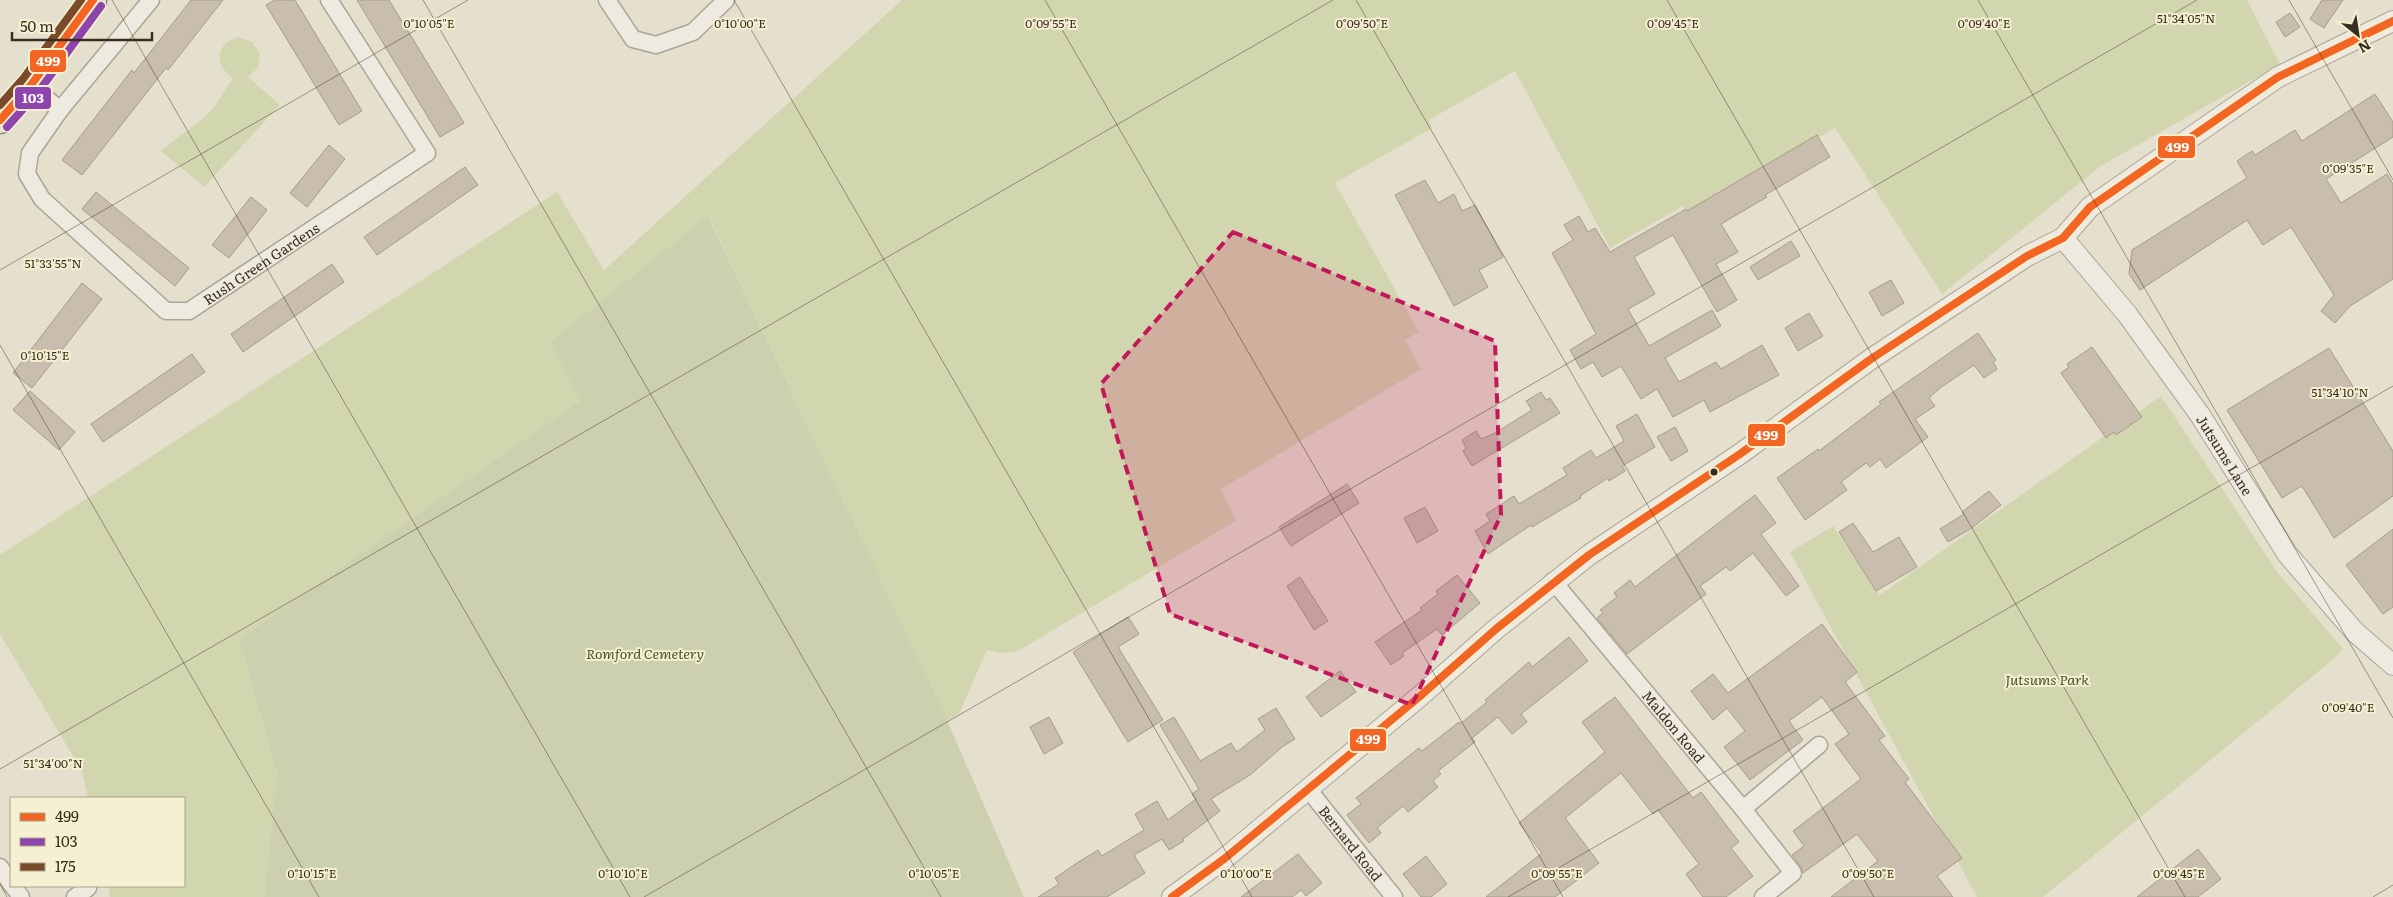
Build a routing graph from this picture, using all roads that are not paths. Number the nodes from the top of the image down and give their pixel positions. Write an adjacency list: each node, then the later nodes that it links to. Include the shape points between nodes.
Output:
1 (94, 0): 7 (main road)
2 (151, 0): 8 (street, Rush Green Gardens)
3 (329, 0): 8 (street, Rush Green Gardens, via 427,153 189,311 166,311 42,199 27,174 30,153)
4 (608, 0): 5 (street, via 633,39 656,45 693,32)
5 (726, 0)
6 (2393, 21): 10 (street, via 2278,77 2090,207)
7 (31, 85): 8 (street); 9 (main road)
8 (60, 110)
9 (0, 120)
10 (2063, 238): 11 (street, via 2027,256 1871,360); 12 (street, Jutsums Lane, via 2126,314 2200,415 2288,555 2355,632)
11 (1553, 581): 14 (street); 15 (street, Maldon Road)
12 (2393, 665)
13 (1819, 745): 15 (street)
14 (1308, 789): 18 (street, via 1224,859); 19 (street, Bernard Road)
15 (1743, 809): 20 (street, Maldon Road, via 1793,873)
16 (0, 868): 17 (street)
17 (10, 882)
18 (1172, 897)
19 (1394, 897)
20 (1763, 897)

